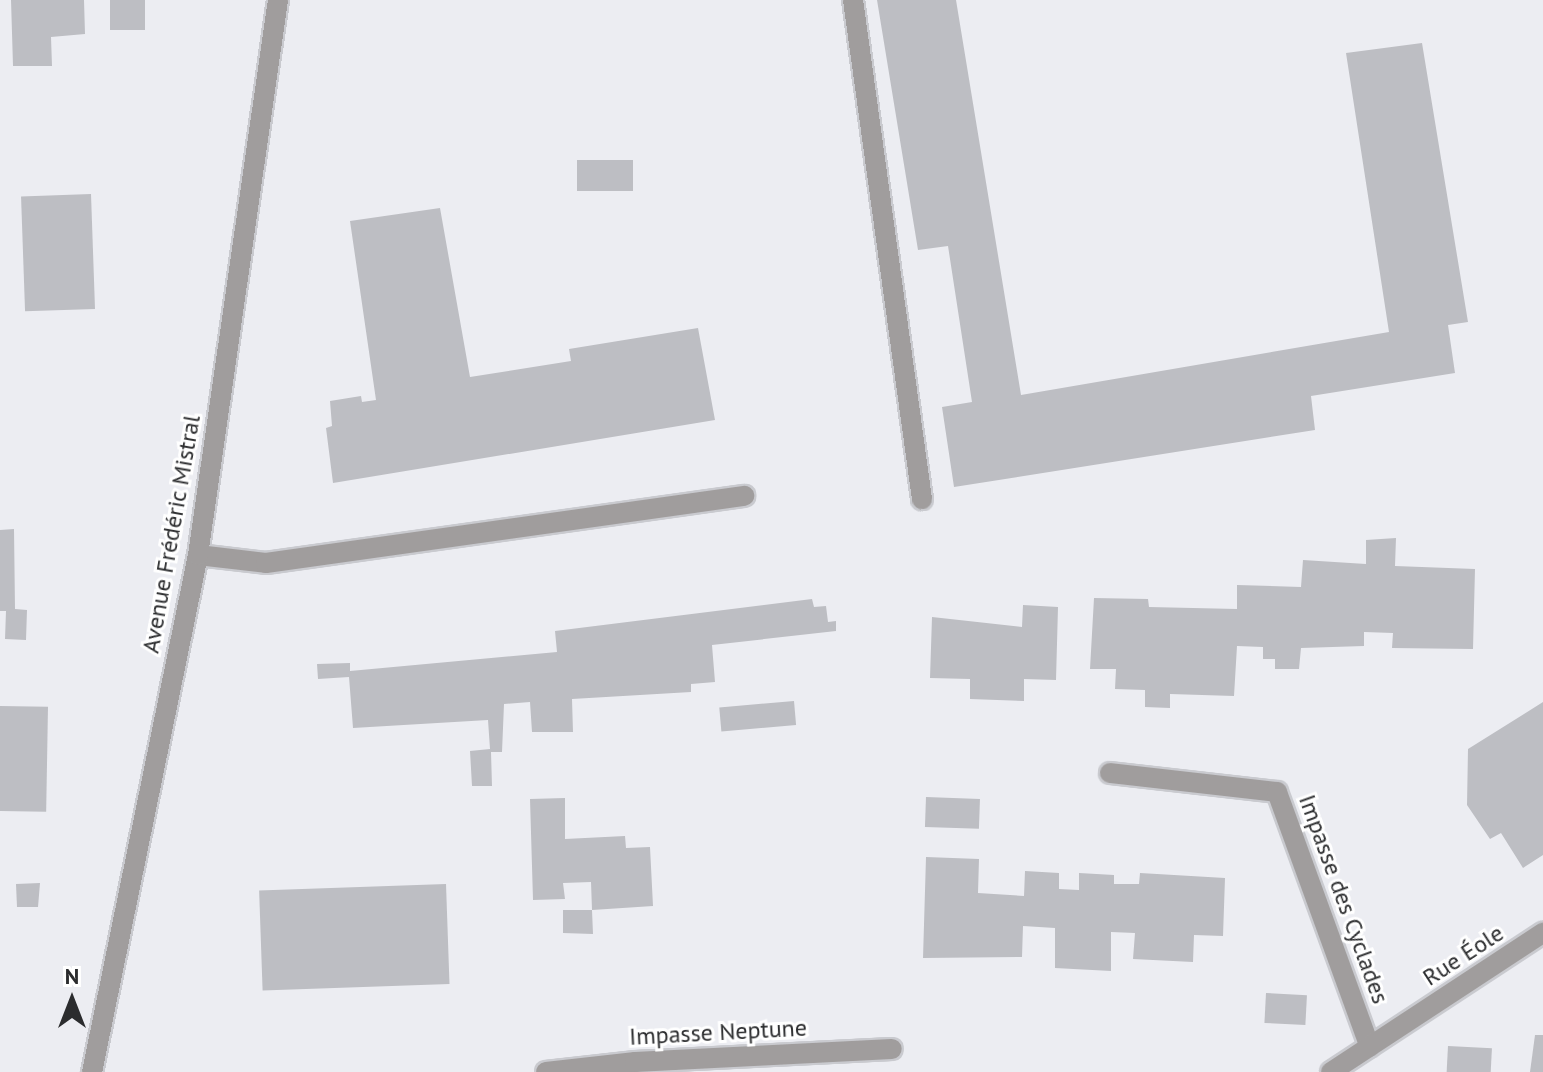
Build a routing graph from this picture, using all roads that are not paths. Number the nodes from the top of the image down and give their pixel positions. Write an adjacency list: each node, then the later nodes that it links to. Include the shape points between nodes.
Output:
1 (278, 0): 5 (street, Avenue Frédéric Mistral)
2 (853, 0): 4 (street)
3 (744, 496): 5 (street, via 266,563)
4 (922, 499)
5 (198, 555): 10 (street, Avenue Frédéric Mistral)
6 (1110, 773): 8 (street, Impasse des Cyclades, via 1277,792)
7 (1543, 933): 8 (street, Rue Éole)
8 (1370, 1047): 12 (street, Rue Éole)
9 (892, 1049): 11 (street, Impasse Neptune, via 635,1062)
10 (92, 1072)
11 (546, 1072)
12 (1331, 1072)

